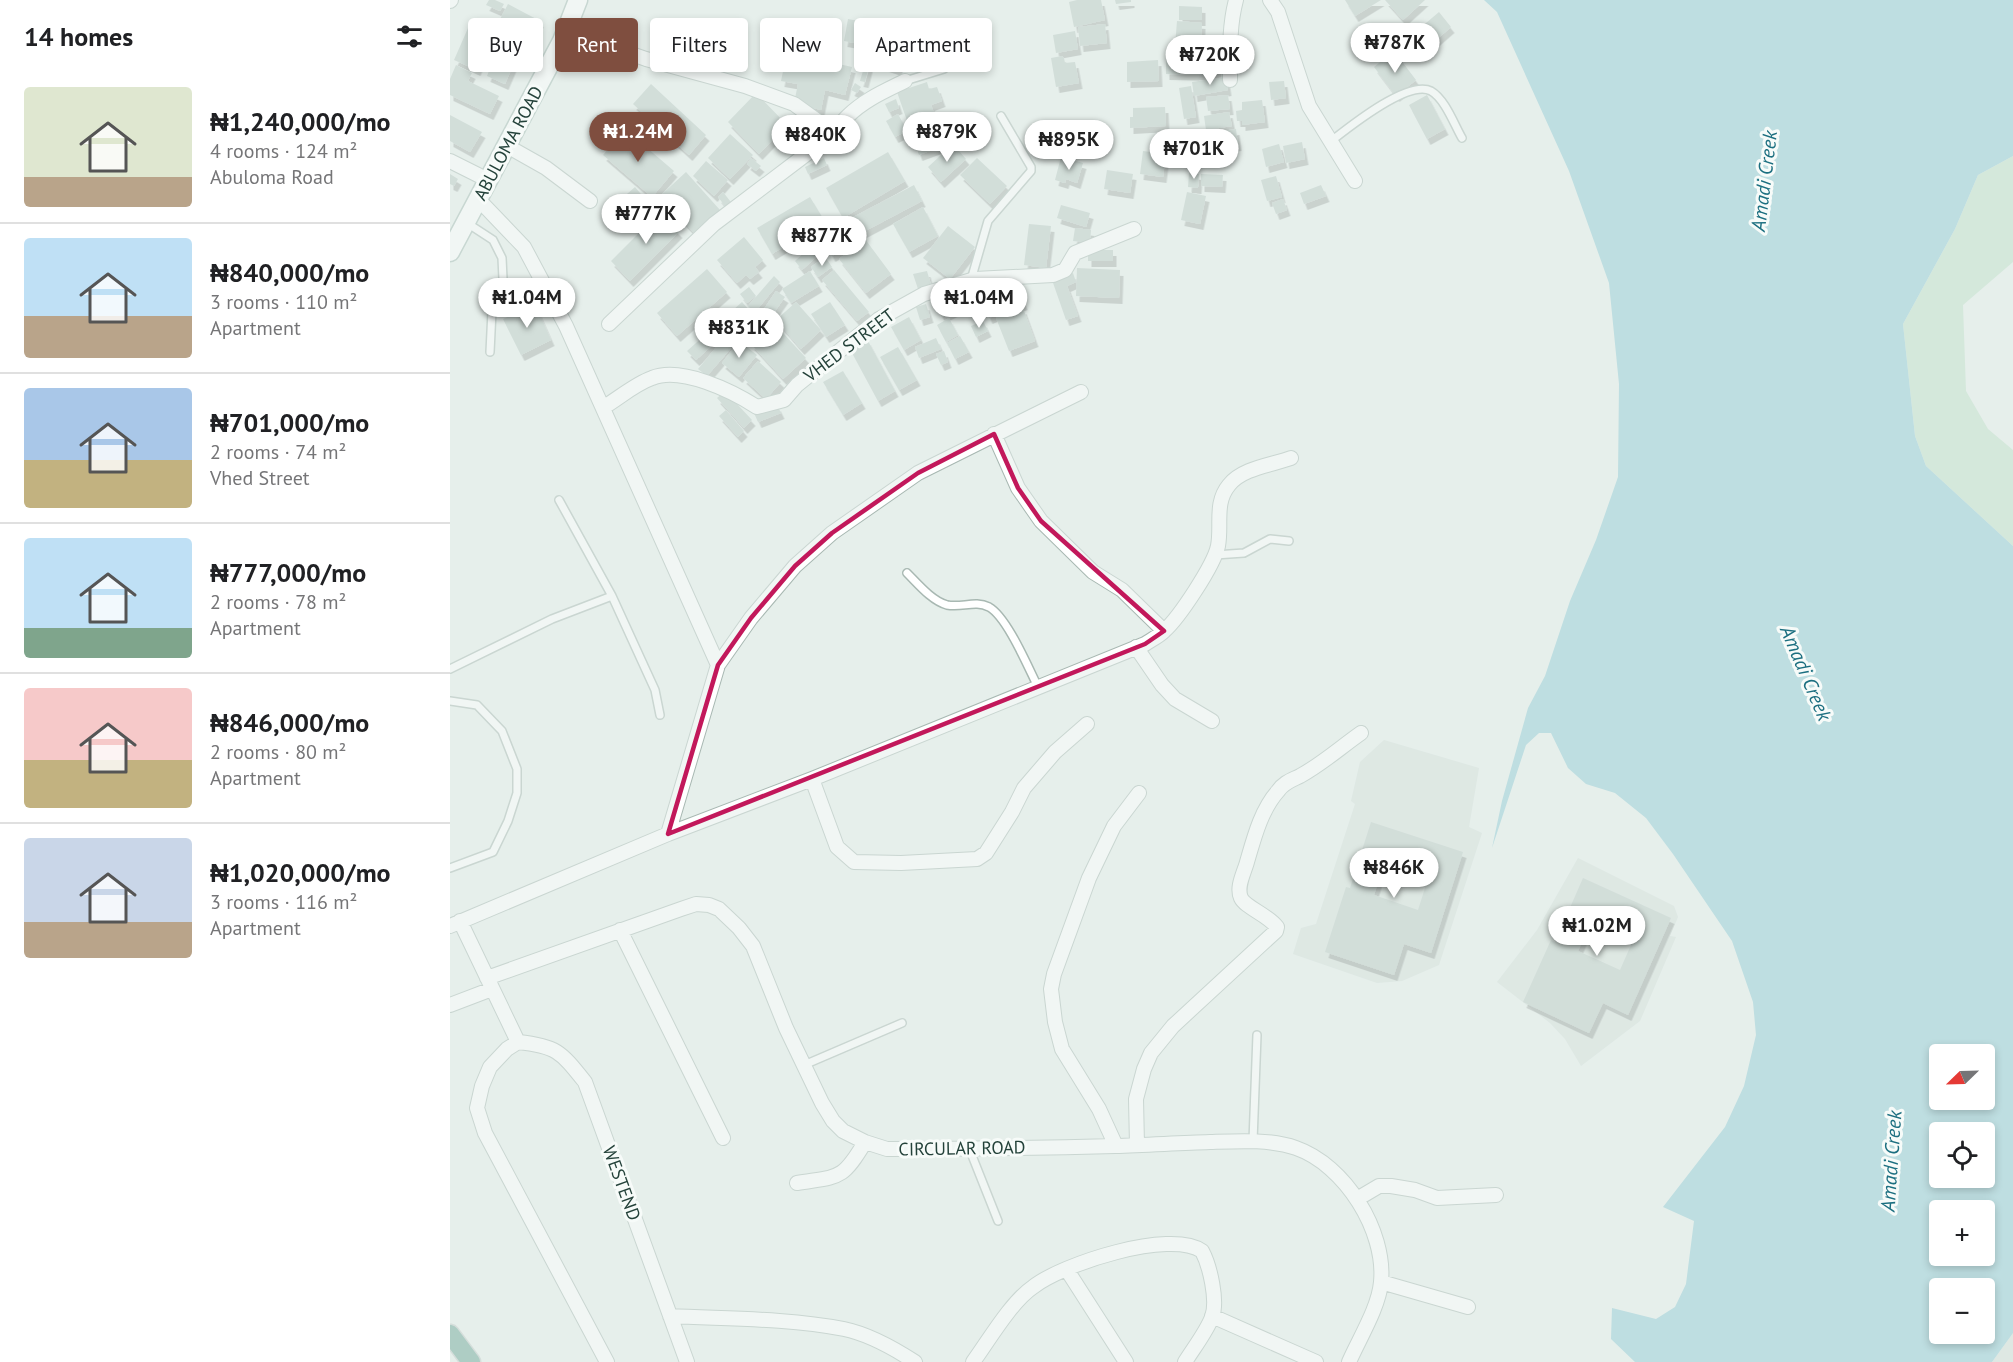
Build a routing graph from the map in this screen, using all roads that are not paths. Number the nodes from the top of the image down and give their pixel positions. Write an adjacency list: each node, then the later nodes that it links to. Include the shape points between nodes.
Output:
1 (579, 0): 4 (street, ABULOMA ROAD)
2 (1236, 0): 8 (street)
3 (1270, 0): 13 (street, via 1278,12 1309,106)
4 (572, 18)
5 (555, 53): 14 (street, ABULOMA ROAD)
6 (638, 56): 11 (street, via 794,104)
7 (934, 72): 9 (lane)
8 (1230, 80)
9 (905, 81): 11 (street, via 866,101)
10 (1001, 116): 23 (lane, via 1031,171 988,221)
11 (834, 132): 24 (street, via 714,224)
12 (1462, 138): 13 (lane, via 1441,102 1423,88 1385,104)
13 (1330, 142): 17 (street)
14 (507, 146): 16 (street, ABULOMA ROAD); 19 (street, via 569,183)
15 (450, 161): 16 (street)
16 (488, 180): 18 (street, ABULOMA ROAD)
17 (1354, 181)
18 (478, 199): 20 (street, ABULOMA ROAD); 27 (street, via 524,247 567,326)
19 (590, 201)
20 (466, 222): 22 (street, ABULOMA ROAD); 25 (lane, via 493,240 502,258 503,279 492,311)
21 (1134, 229): 23 (street, VHED STREET, via 1075,254 1065,270 1053,275)
22 (450, 252)
23 (971, 280): 27 (street, VHED STREET, via 924,294 879,319 784,399 757,407 735,393 665,374 650,378)
24 (609, 324)
25 (490, 352)
26 (1082, 392): 28 (street)
27 (604, 407): 37 (street)
28 (994, 434): 35 (street, via 1018,488 1041,521 1093,572 1122,590); 37 (street, via 918,473 832,534 795,566)
29 (1291, 458): 32 (street, via 1243,474 1229,484 1219,502)
30 (559, 500): 34 (lane)
31 (1289, 541): 32 (lane, via 1270,539 1244,553)
32 (1215, 555): 35 (street, via 1178,616)
33 (907, 573): 39 (lane, via 946,605 976,603 990,608 1001,618)
34 (612, 596): 38 (lane, via 552,619); 41 (lane, via 655,690)
35 (1164, 631): 36 (street)
36 (1136, 647): 39 (street); 42 (street, via 1175,699)
37 (718, 665): 47 (street)
38 (450, 669)
39 (1038, 687): 45 (street)
40 (450, 701): 48 (lane, via 477,705 502,731 517,769 517,793 493,852)
41 (660, 715)
42 (1212, 721)
43 (1087, 724): 45 (street, via 1055,752 1024,788 986,853 977,859 854,862 837,847)
44 (1361, 733): 60 (street, via 1286,782 1269,804 1256,831 1240,894 1244,903 1274,922 1276,931 1173,1026 1151,1053 1136,1099)
45 (812, 779): 47 (street)
46 (1139, 794): 61 (street, via 1114,826 1089,878 1051,989 1062,1049 1099,1109)
47 (668, 834): 49 (street)
48 (450, 868)
49 (455, 923): 51 (street)
50 (620, 930): 51 (street, CIRCULAR ROAD); 56 (street, CIRCULAR ROAD, via 696,904 719,909 753,946); 57 (street)
51 (490, 983): 52 (street, CIRCULAR ROAD); 55 (street)
52 (450, 1005)
53 (902, 1023): 56 (lane)
54 (1257, 1035): 58 (lane)
55 (518, 1042): 70 (street, WESTEND, via 542,1044 565,1056 585,1082); 74 (street, via 490,1067 477,1108 484,1133)
56 (804, 1065): 59 (street, CIRCULAR ROAD, via 833,1121)
57 (723, 1138)
58 (1253, 1141): 60 (street, CIRCULAR ROAD); 65 (street, CIRCULAR ROAD, via 1295,1148 1313,1156 1342,1179)
59 (865, 1142): 62 (street, CIRCULAR ROAD, via 887,1149); 63 (street, via 845,1172)
60 (1137, 1145): 61 (street, CIRCULAR ROAD)
61 (1116, 1146): 62 (street, CIRCULAR ROAD)
62 (969, 1148): 66 (lane)
63 (797, 1183)
64 (1496, 1195): 65 (street, via 1437,1198 1415,1190 1379,1186)
65 (1357, 1199): 68 (street, CIRCULAR ROAD, via 1375,1236)
66 (998, 1221)
67 (1067, 1270): 71 (street, via 1119,1250 1175,1244 1194,1247 1202,1251 1212,1283); 77 (street, via 1034,1285); 78 (street)
68 (1381, 1282): 69 (street); 81 (street, CIRCULAR ROAD, via 1377,1301)
69 (1468, 1307)
70 (670, 1316): 75 (street, WESTEND); 76 (street, via 779,1321 846,1330)
71 (1212, 1316): 79 (street); 80 (street)
72 (450, 1334): 73 (main road)
73 (471, 1362)
74 (607, 1362)
75 (687, 1362)
76 (915, 1362)
77 (973, 1362)
78 (1126, 1362)
79 (1185, 1362)
80 (1316, 1362)
81 (1349, 1362)

